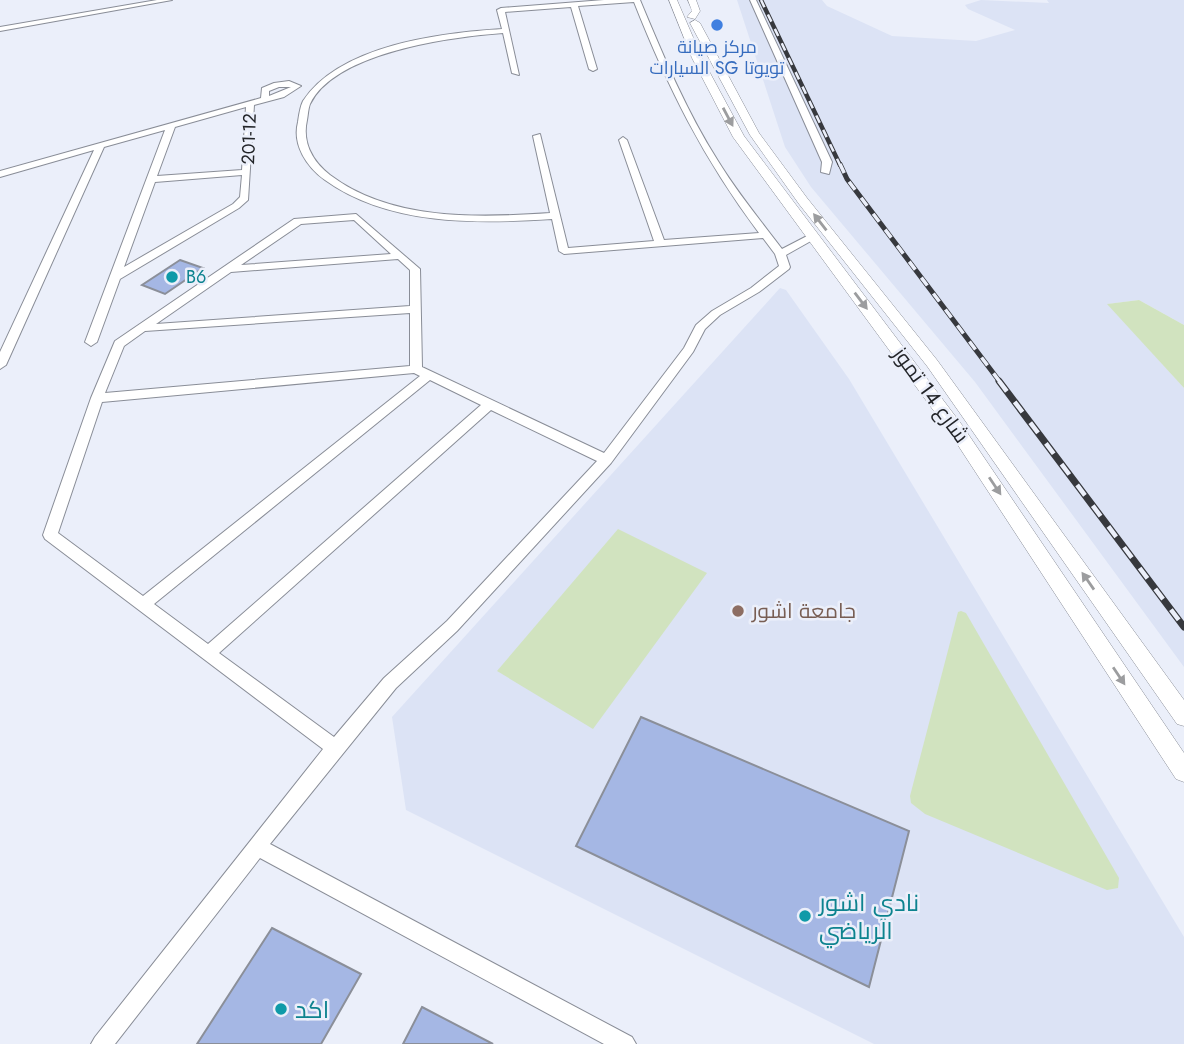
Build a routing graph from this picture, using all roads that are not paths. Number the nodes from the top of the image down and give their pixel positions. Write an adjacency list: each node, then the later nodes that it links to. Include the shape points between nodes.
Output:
1 (169, 0): 8 (street)
2 (632, 0): 6 (street)
3 (637, 0): 23 (street, via 689,117 724,178)
4 (664, 0): 7 (main road, شارع 14 تموز, via 671,11)
5 (753, 0): 19 (street, via 827,162)
6 (574, 5): 9 (street, via 501,10); 10 (street)
7 (684, 8): 24 (main road, شارع 14 تموز, one-way to 24, via 697,58 728,117); 40 (main road, شارع 14 تموز, one-way to 7, via 932,363 754,133)
8 (0, 29)
9 (505, 31): 11 (street); 22 (street, via 408,43 348,67 308,101 300,120 300,141 310,161 331,180 400,209 496,220)
10 (593, 69)
11 (516, 73)
12 (265, 99): 13 (street)
13 (250, 103): 14 (street, 201-12); 18 (street, 201-12)
14 (171, 126): 17 (street, 201-12); 21 (street)
15 (537, 136): 22 (street)
16 (623, 140): 25 (street)
17 (100, 146): 20 (street, 201-12); 33 (street)
18 (247, 172): 21 (street); 29 (street, 201-12, via 242,202)
19 (826, 172)
20 (0, 174)
21 (151, 179): 29 (street)
22 (556, 216): 25 (street, via 564,251)
23 (766, 235): 25 (street); 26 (street)
24 (813, 237): 26 (street); 42 (main road, شارع 14 تموز, one-way to 42, via 956,429)
25 (660, 243)
26 (780, 254): 37 (street, via 785,267 701,327)
27 (400, 256): 28 (street); 28 (street, via 356,217 298,221); 30 (street, via 415,269)
28 (227, 269): 31 (street)
29 (115, 277): 32 (street)
30 (415, 309): 31 (street); 34 (street)
31 (142, 328): 35 (street, via 119,344)
32 (91, 342)
33 (0, 365)
34 (422, 372): 35 (street); 36 (street); 38 (street)
35 (97, 398): 38 (street, via 50,535)
36 (489, 405): 37 (street); 39 (street)
37 (606, 460): 41 (street, via 452,626 390,683)
38 (143, 604): 39 (street)
39 (208, 653): 41 (street)
40 (1184, 717)
41 (335, 748): 43 (street)
42 (1184, 772)
43 (257, 847): 44 (street); 45 (street)
44 (106, 1043)
45 (625, 1044)

